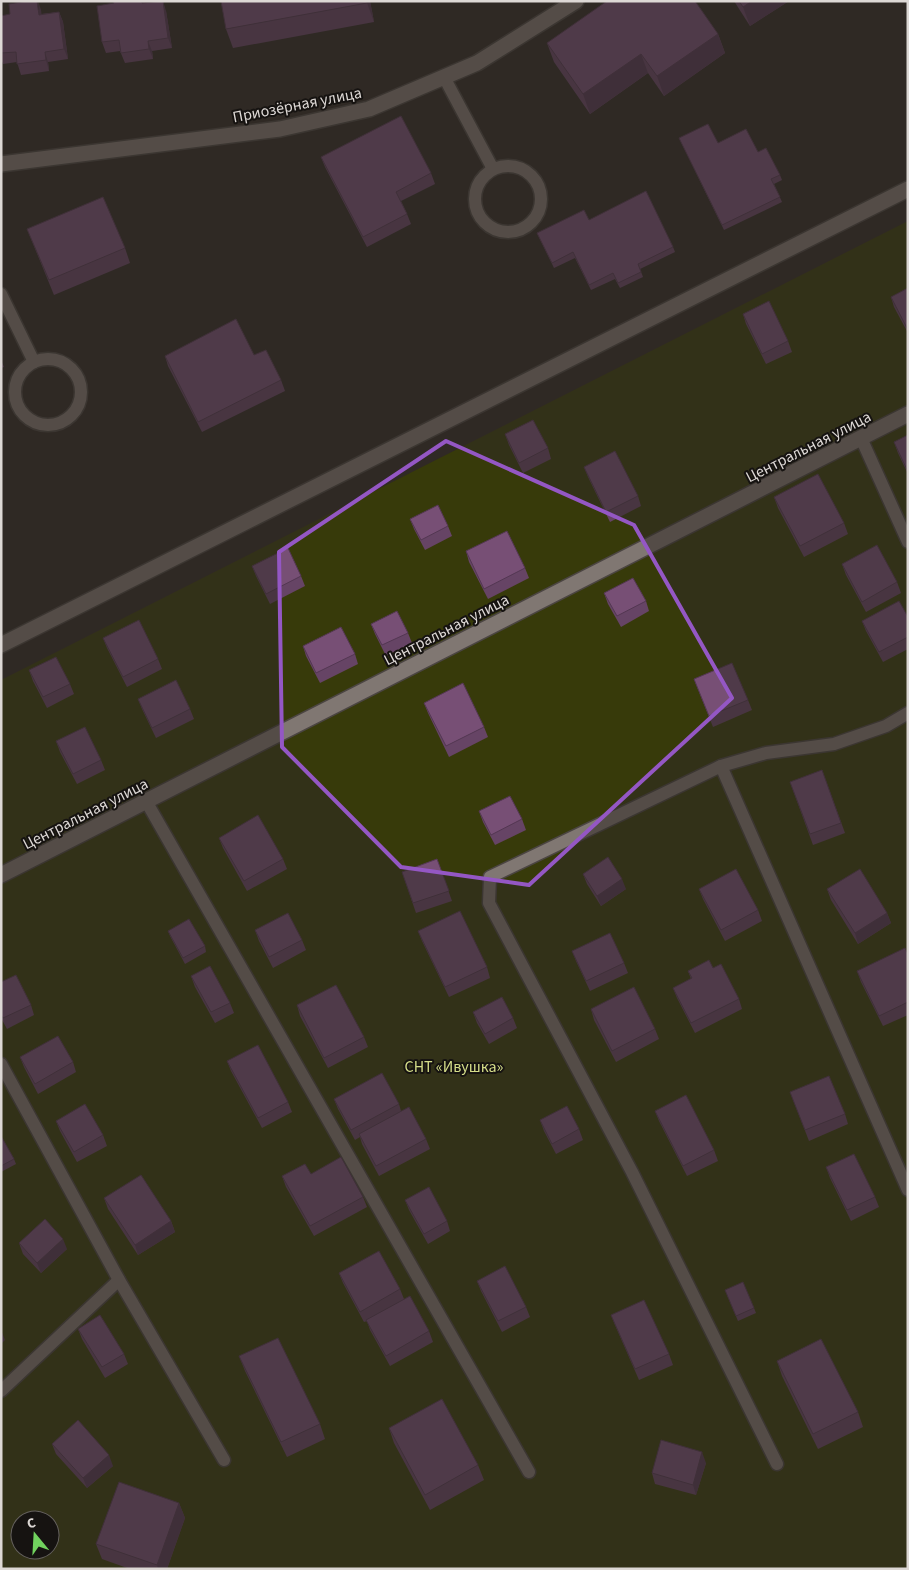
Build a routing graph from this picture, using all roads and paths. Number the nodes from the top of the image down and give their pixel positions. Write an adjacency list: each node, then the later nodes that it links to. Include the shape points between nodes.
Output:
1 (576, 1): 2 (street, Приозёрная улица, via 477,63)
2 (444, 77): 3 (street, Приозёрная улица, via 368,109 280,129); 4 (lane)
3 (1, 164)
4 (493, 169): 4 (lane, via 484,176 475,196 481,218 500,231 512,232 523,228 532,221 541,201 535,179 516,166)
5 (908, 189): 11 (street)
6 (1, 294): 7 (lane)
7 (34, 362): 7 (lane, via 18,378 16,401 21,411 40,424 52,425 63,421 78,405 80,382 67,364 56,359 44,358)
8 (908, 414): 9 (street, Центральная улица)
9 (861, 438): 10 (lane); 14 (street, Центральная улица)
10 (908, 542)
11 (1, 645)
12 (908, 713): 13 (lane, via 886,726 834,744 766,753)
13 (721, 766): 17 (lane); 21 (lane, via 490,877 488,903 632,1172)
14 (146, 801): 15 (street, Центральная улица); 22 (lane)
15 (1, 875)
16 (1, 1064): 18 (lane)
17 (908, 1190)
18 (119, 1280): 19 (lane); 20 (lane)
19 (1, 1391)
20 (224, 1460)
21 (777, 1464)
22 (529, 1472)

